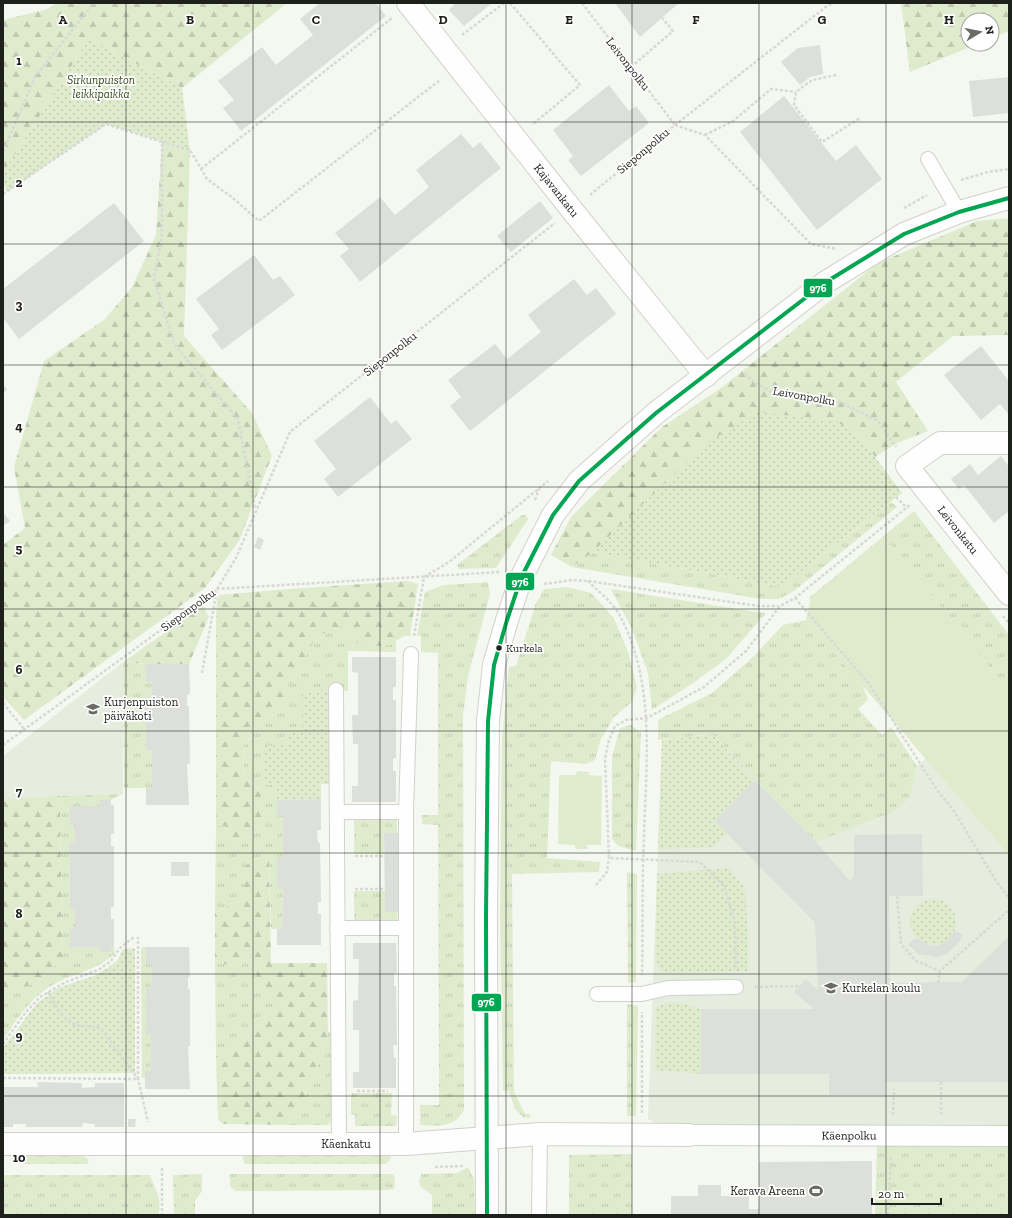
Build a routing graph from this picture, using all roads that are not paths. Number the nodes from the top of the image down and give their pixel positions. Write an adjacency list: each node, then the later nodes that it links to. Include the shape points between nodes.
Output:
1 (409, 4): 5 (street, Kajavankatu)
2 (928, 159): 4 (lane)
3 (1009, 198): 4 (street)
4 (959, 212): 5 (street, via 904,234 826,282)
5 (706, 376): 19 (street, via 656,413 579,481 553,515 521,578 506,620 494,665 488,721)
6 (1009, 443): 7 (street, Leivonkatu, via 940,443 907,466)
7 (1009, 594)
8 (411, 654): 11 (lane)
9 (336, 690): 10 (lane)
10 (337, 812): 11 (lane); 12 (lane)
11 (406, 812): 13 (lane)
12 (338, 928): 13 (lane); 21 (lane)
13 (406, 928): 22 (lane)
14 (736, 987): 15 (lane, via 668,988 642,994)
15 (597, 994)
16 (540, 1134): 17 (street, Käenkatu); 19 (street, Käenkatu); 24 (lane)
17 (689, 1134): 18 (street, Käenpolku)
18 (1009, 1136)
19 (487, 1138): 22 (street, Käenkatu); 23 (street)
20 (3, 1144): 21 (street, Käenkatu)
21 (339, 1144): 22 (street, Käenkatu)
22 (406, 1144)
23 (487, 1215)
24 (539, 1215)

